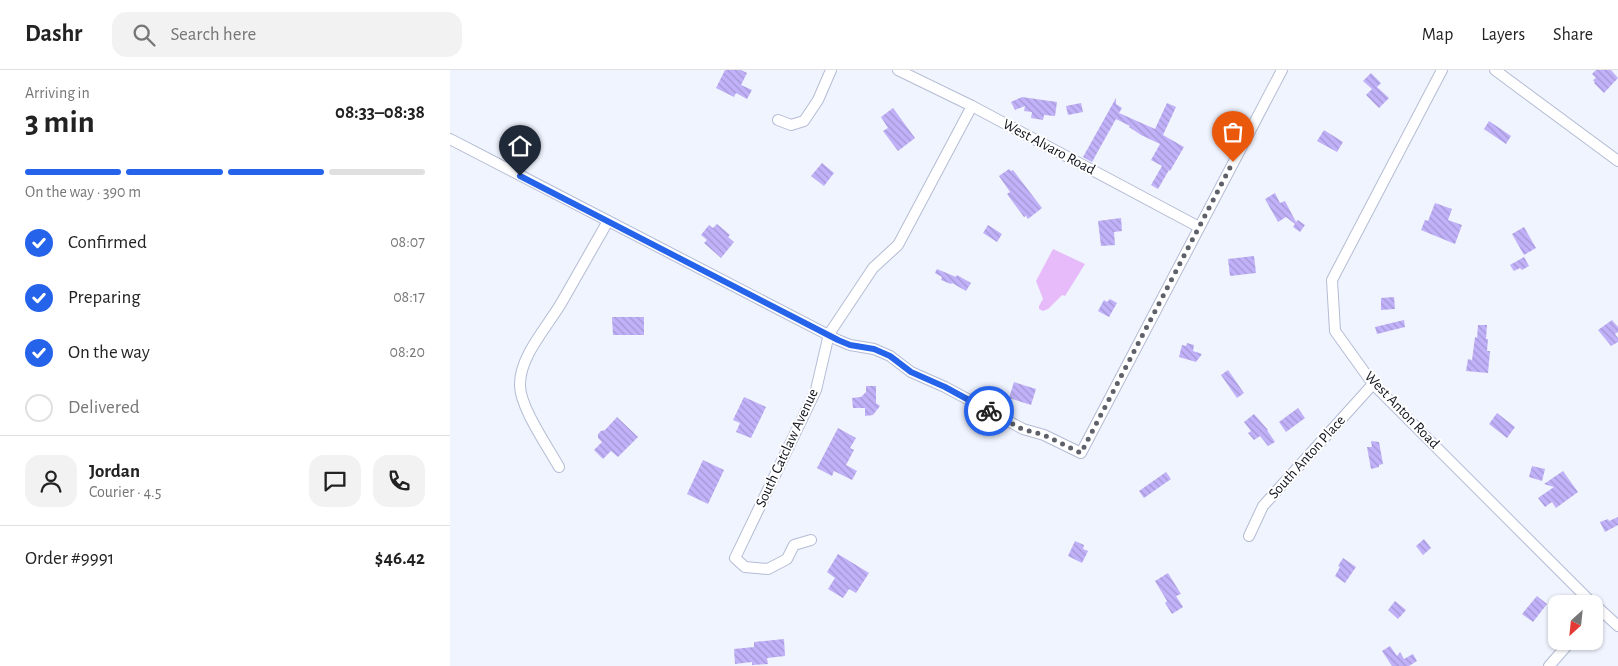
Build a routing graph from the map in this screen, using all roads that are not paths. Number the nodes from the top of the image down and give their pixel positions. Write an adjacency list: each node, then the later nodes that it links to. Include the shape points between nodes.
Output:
1 (831, 70): 7 (street, via 804,122 791,125)
2 (898, 70): 6 (street, West Alvaro Road)
3 (1282, 70): 11 (street)
4 (1442, 70): 13 (street, West Anton Road, via 1332,280 1335,331)
5 (1494, 70): 9 (street)
6 (972, 106): 11 (street, West Alvaro Road); 12 (street, South Catclaw Avenue, via 898,245 873,268)
7 (778, 120)
8 (450, 140): 10 (street)
9 (1618, 161)
10 (608, 221): 12 (street); 14 (street, via 522,370 520,386 524,403)
11 (1199, 226): 12 (street, via 1081,453 1044,435 1022,429 911,372 890,356 874,349 850,345)
12 (829, 334): 16 (street, South Catclaw Avenue, via 816,390 735,558 745,566 768,569 787,559 794,545)
13 (1373, 384): 15 (street, South Anton Place, via 1263,506); 17 (street, West Anton Road)
14 (558, 466)
15 (1248, 536)
16 (811, 540)
17 (1582, 595)
18 (1603, 614): 19 (street, West Anton Road)
19 (1618, 626)
20 (1563, 650): 21 (street)
21 (1549, 666)

